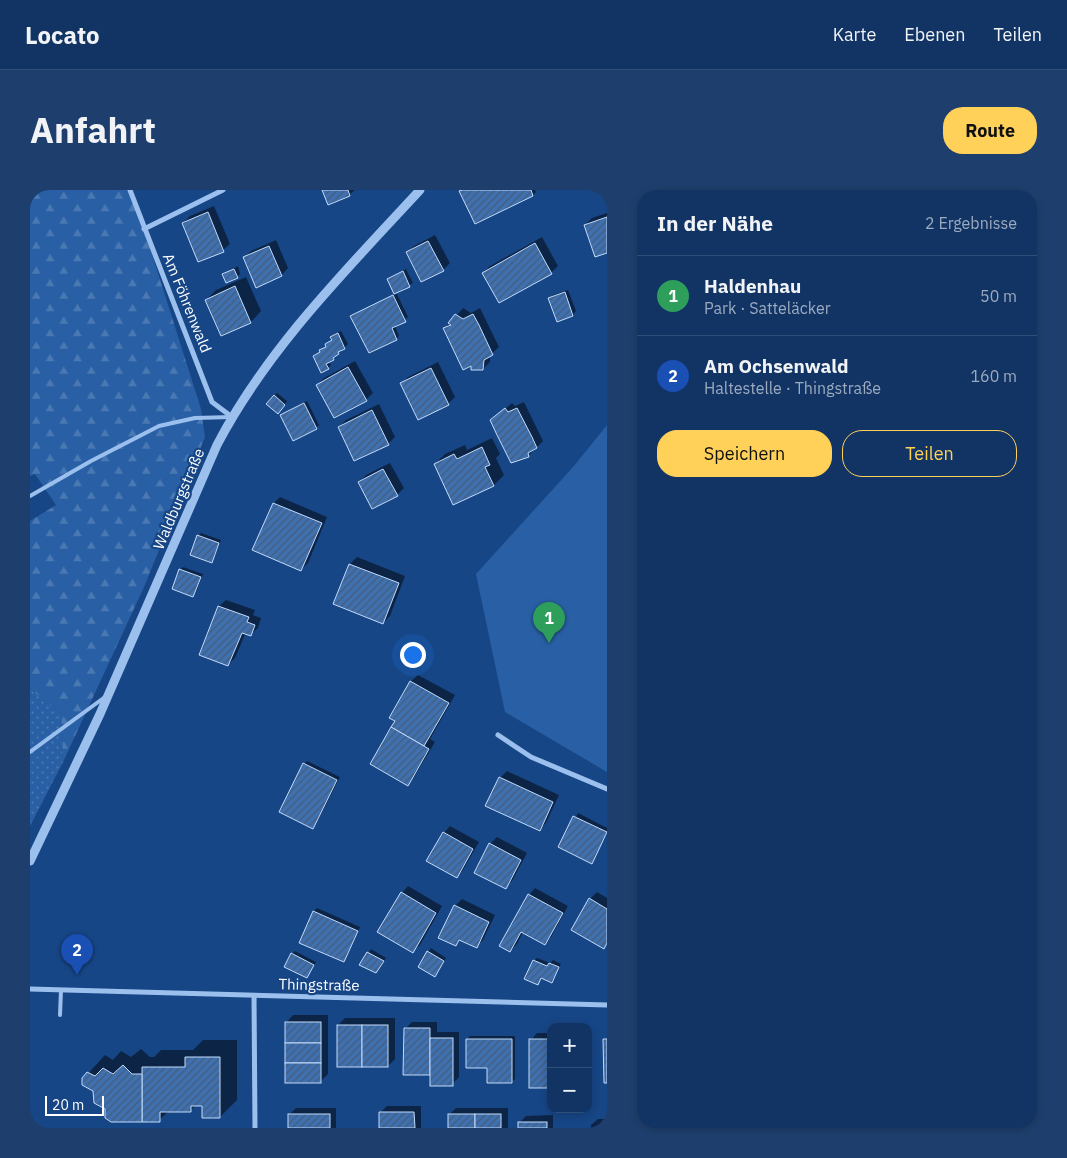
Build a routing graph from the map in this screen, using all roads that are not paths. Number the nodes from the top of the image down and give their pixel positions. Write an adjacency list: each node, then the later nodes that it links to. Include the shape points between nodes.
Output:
1 (130, 190): 4 (street, Am Föhrenwald)
2 (224, 190): 4 (street)
3 (420, 190): 5 (street, Waldburgstraße, via 324,295 275,355)
4 (144, 228): 5 (street, Am Föhrenwald, via 212,402)
5 (232, 417): 6 (lane, via 196,418 159,426); 7 (street, Waldburgstraße)
6 (30, 496)
7 (109, 694): 9 (lane); 11 (street, Waldburgstraße)
8 (498, 735): 10 (street, via 531,758)
9 (30, 752)
10 (607, 789)
11 (30, 861)
12 (30, 989): 13 (street, Thingstraße)
13 (61, 990): 14 (street, Thingstraße); 16 (lane)
14 (254, 996): 15 (street, Thingstraße); 17 (street)
15 (607, 1004)
16 (60, 1015)
17 (255, 1128)

